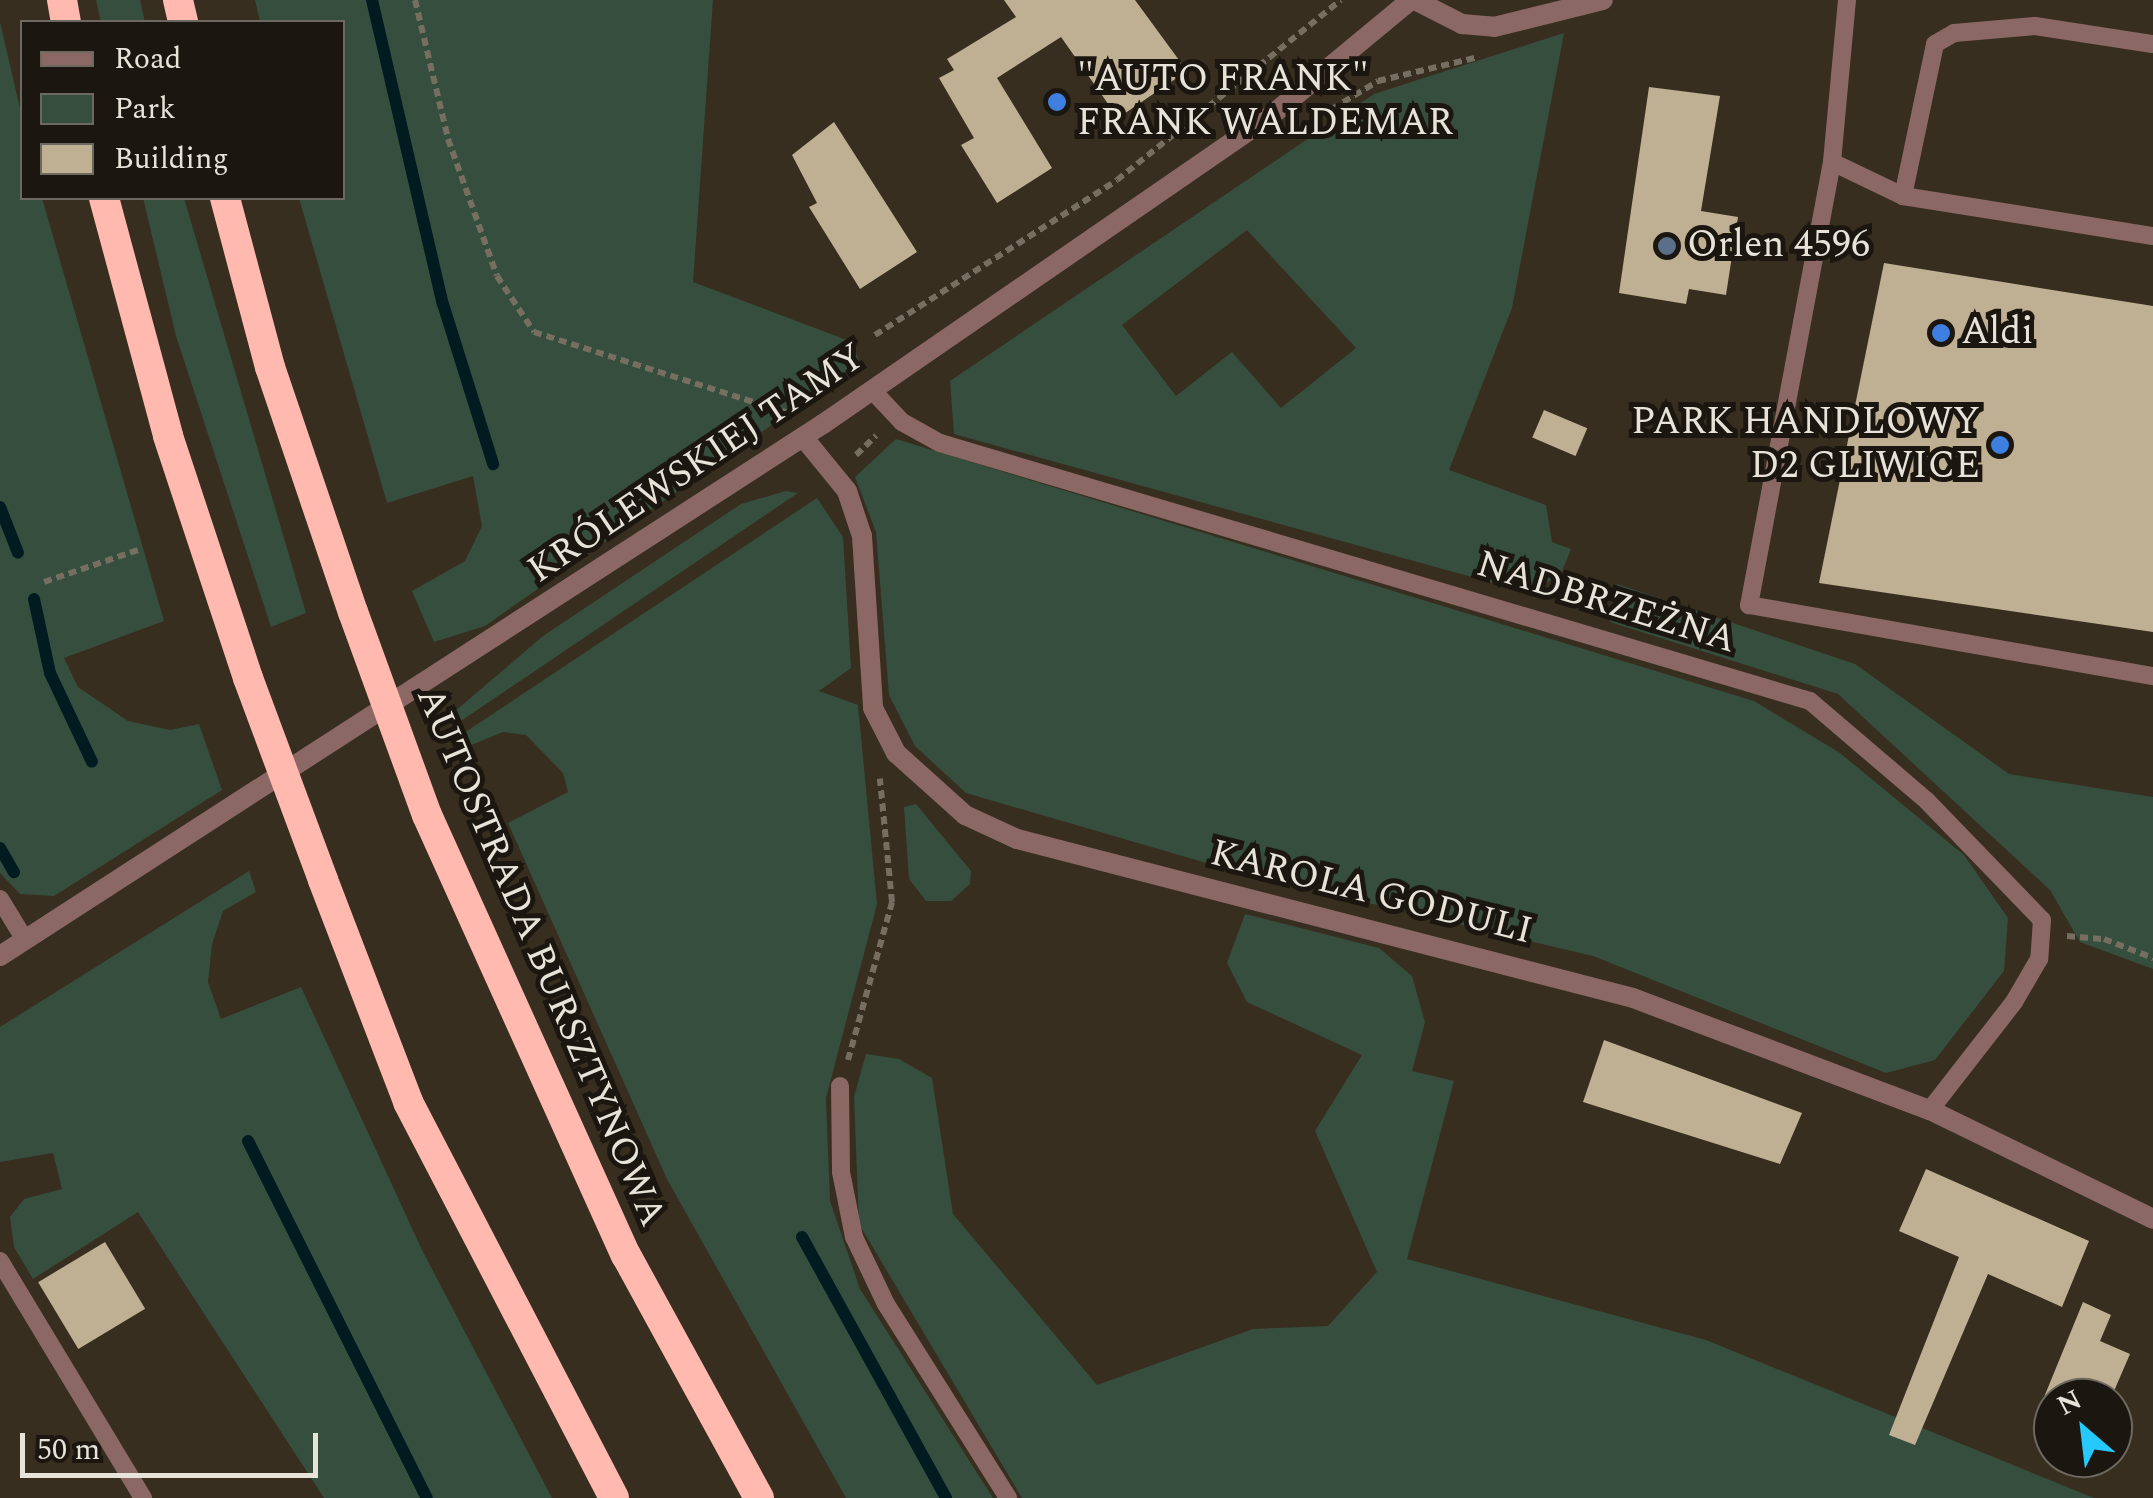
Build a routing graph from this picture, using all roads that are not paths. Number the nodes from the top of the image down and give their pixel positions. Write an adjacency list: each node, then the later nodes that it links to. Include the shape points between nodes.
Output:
1 (1413, 0): 2 (street, via 1448,19 1494,28); 10 (street, KRÓLEWSKIEJ TAMY, via 1273,114)
2 (1603, 0)
3 (1847, 0): 5 (lane)
4 (2153, 44): 6 (lane, via 2035,26 1954,33 1935,44)
5 (1832, 162): 6 (lane); 12 (lane, via 1749,605)
6 (1903, 196): 9 (lane)
7 (105, 200): 21 (highway, bridge, via 168,436 248,678 408,1102)
8 (225, 200): 22 (highway, AUTOSTRADA BURSZTYNOWA, bridge, via 270,367 427,816 626,1255)
9 (2153, 236)
10 (872, 390): 11 (street, KRÓLEWSKIEJ TAMY); 17 (lane, NADBRZEŻNA, via 897,416 940,442 1810,702 1927,802 2042,920 2045,935 2014,1002)
11 (803, 437): 14 (street, KRÓLEWSKIEJ TAMY); 17 (street, KAROLA GODULI, via 834,475 862,536 873,708 896,752 965,815 1016,839 1634,998)
12 (2153, 676)
13 (0, 899): 14 (lane)
14 (25, 940): 15 (street, KRÓLEWSKIEJ TAMY)
15 (0, 956)
16 (840, 1086): 23 (lane, via 841,1172 854,1237)
17 (1930, 1110): 18 (street, KAROLA GODULI)
18 (2153, 1220)
19 (0, 1261): 20 (lane)
20 (143, 1498)
21 (614, 1498)
22 (760, 1498)
23 (1008, 1498)

